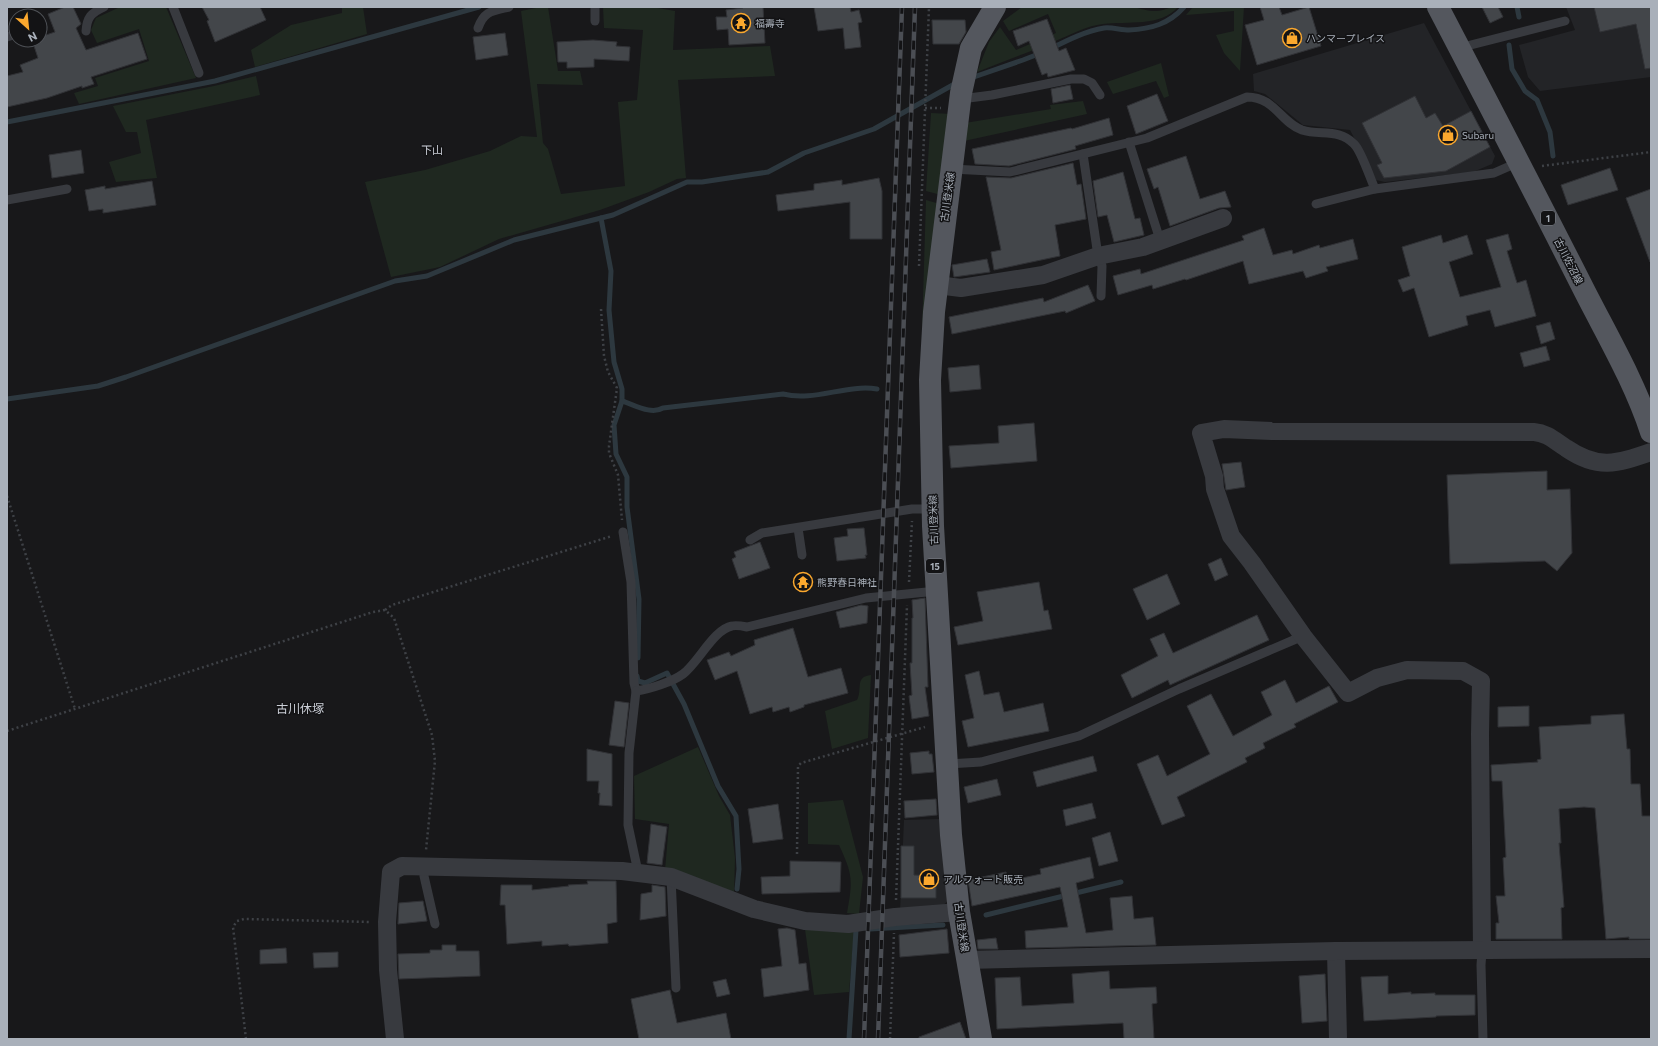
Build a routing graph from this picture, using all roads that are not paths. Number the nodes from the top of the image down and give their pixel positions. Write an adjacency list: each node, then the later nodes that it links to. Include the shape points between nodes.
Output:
1 (104, 7): 10 (lane, via 92,12 87,20)
2 (173, 7): 12 (lane)
3 (509, 7): 9 (lane, via 482,17)
4 (595, 7): 7 (lane)
5 (995, 7): 14 (main road, 古川登米線 / 15, via 971,48)
6 (1438, 7): 11 (main road, 古川佐沼線 / 1)
7 (596, 21)
8 (1565, 21): 11 (lane)
9 (478, 28)
10 (86, 31)
11 (1459, 48): 17 (main road, 古川佐沼線 / 1)
12 (199, 73)
13 (1100, 95): 14 (lane, via 1092,83 1084,79 1070,79 992,95)
14 (961, 96): 18 (main road, 古川登米線 / 15)
15 (1129, 142): 16 (lane); 19 (lane, via 1147,138 1247,97 1257,97 1272,104 1301,130 1341,134 1355,144); 24 (lane)
16 (1083, 154): 18 (lane, via 1010,172); 25 (lane)
17 (1521, 165): 19 (lane, via 1494,172); 28 (main road, 古川佐沼線 / 1, via 1645,413)
18 (951, 169): 26 (main road, 古川登米線 / 15)
19 (1375, 188): 22 (lane)
20 (66, 189): 21 (lane)
21 (7, 200)
22 (1316, 204)
23 (1223, 218): 24 (street)
24 (1160, 240): 25 (street, via 1143,247)
25 (1098, 256): 26 (street, via 1043,275 961,288); 27 (lane, via 1102,266)
26 (937, 284): 30 (main road, 古川登米線 / 15, via 930,380)
27 (1101, 296)
28 (1651, 432)
29 (1651, 452): 36 (street, via 1618,462 1597,463 1576,454 1545,433 1534,432 1224,429 1201,433 1214,476 1215,489 1231,536)
30 (932, 509): 31 (lane, via 912,509); 35 (main road, 古川登米線 / 15)
31 (798, 528): 33 (lane, via 762,533); 34 (lane)
32 (623, 532): 37 (lane, via 631,582)
33 (750, 540)
34 (802, 554)
35 (937, 591): 37 (lane, via 866,598 747,626 730,626 717,635 683,674 649,690); 38 (main road, 古川登米線 / 15)
36 (1303, 636): 38 (lane, via 1179,689 1079,736 981,762); 46 (street, via 1348,693 1377,678 1407,670 1463,671 1481,681)
37 (636, 691): 40 (lane, via 630,753 628,826)
38 (948, 764): 42 (main road, 古川登米線 / 15, via 951,835)
39 (424, 870): 40 (street); 43 (lane); 49 (street, via 402,866 391,872 387,922 388,970)
40 (638, 872): 41 (street)
41 (671, 877): 42 (street, via 754,909 805,920 848,924); 48 (lane)
42 (959, 912): 47 (main road, 古川登米線 / 15)
43 (435, 924)
44 (1651, 949): 46 (street)
45 (1336, 951): 46 (street); 47 (street); 51 (street)
46 (1482, 951): 52 (lane)
47 (966, 960): 50 (main road, 古川登米線 / 15)
48 (676, 988)
49 (395, 1039)
50 (981, 1039)
51 (1338, 1039)
52 (1483, 1039)

